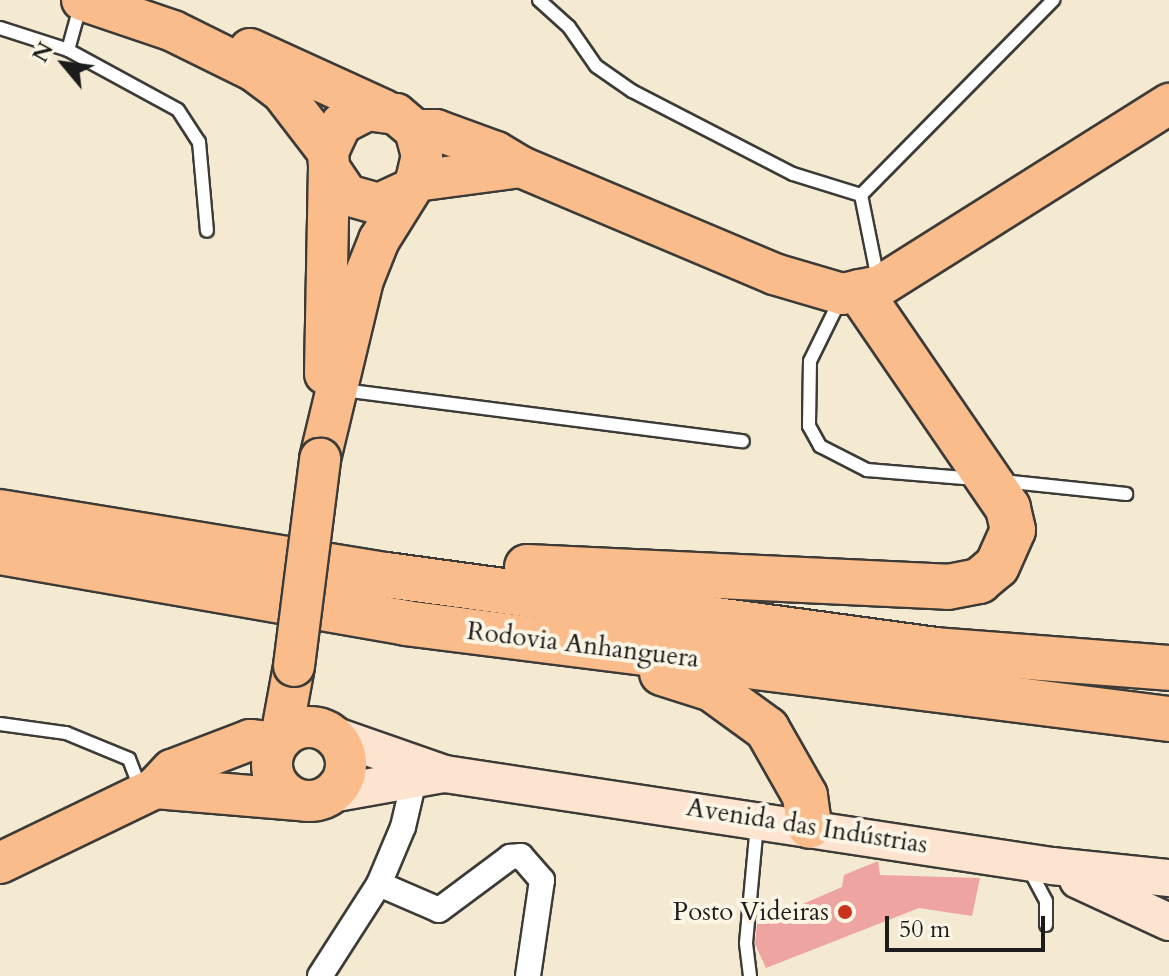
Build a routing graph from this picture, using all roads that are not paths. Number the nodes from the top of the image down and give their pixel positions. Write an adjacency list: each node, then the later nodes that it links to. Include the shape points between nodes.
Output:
1 (82, 0): 5 (main road); 6 (lane)
2 (539, 0): 12 (lane, via 569,27 596,66 632,91 793,174)
3 (1053, 0): 12 (lane)
4 (0, 28): 6 (lane)
5 (173, 31): 8 (main road, via 214,34); 9 (main road, via 254,71 282,92)
6 (68, 50): 13 (lane, via 178,110 199,142)
7 (1168, 106): 14 (main road)
8 (399, 120): 9 (main road, via 368,110 341,124); 10 (main road, via 496,152); 11 (main road, via 422,156)
9 (329, 160): 11 (main road, via 347,195 362,202 387,202); 15 (main road)
10 (521, 167): 11 (main road); 14 (main road, via 774,274)
11 (412, 186): 15 (main road, via 372,255)
12 (861, 195): 14 (lane)
13 (207, 231)
14 (861, 291): 17 (highway); 17 (lane, via 810,361 809,426 820,446 867,470)
15 (327, 424): 16 (lane); 26 (main road, bridge, via 293,669)
16 (743, 441)
17 (986, 480): 18 (lane); 21 (highway, via 1008,508 1013,530 1009,549 979,581 948,587 454,562)
18 (1126, 494)
19 (0, 512): 21 (highway, Rodovia Anhanguera)
20 (0, 552): 22 (highway, Rodovia Anhanguera)
21 (386, 575): 23 (highway, Rodovia Anhanguera, via 936,650)
22 (405, 623): 24 (highway, Rodovia Anhanguera); 31 (highway, via 463,640 671,675 712,689 767,729 805,796)
23 (1169, 668)
24 (1169, 719)
25 (0, 724): 28 (lane, via 66,733 129,759)
26 (301, 736): 27 (main road, Avenida das Indústrias); 28 (main road, via 250,740 172,770); 29 (main road, via 272,770 276,783); 29 (main road, via 347,765)
27 (430, 777): 29 (main road, Avenida das Indústrias); 30 (main road, Avenida das Indústrias); 36 (street)
28 (148, 791): 29 (main road); 32 (main road)
29 (314, 797)
30 (757, 817): 31 (main road, Avenida das Indústrias); 42 (lane, via 746,943)
31 (809, 826): 33 (main road, Avenida das Indústrias)
32 (0, 863)
33 (1040, 864): 34 (main road, Avenida das Indústrias); 38 (main road); 39 (lane, via 1035,889 1046,901)
34 (1123, 876): 35 (main road, Avenida das Indústrias); 37 (main road)
35 (1169, 878)
36 (379, 884): 40 (street); 41 (street, via 439,910 510,857 521,856 542,880)
37 (1169, 894)
38 (1169, 922)
39 (1046, 925)
40 (320, 976)
41 (528, 976)
42 (750, 976)

